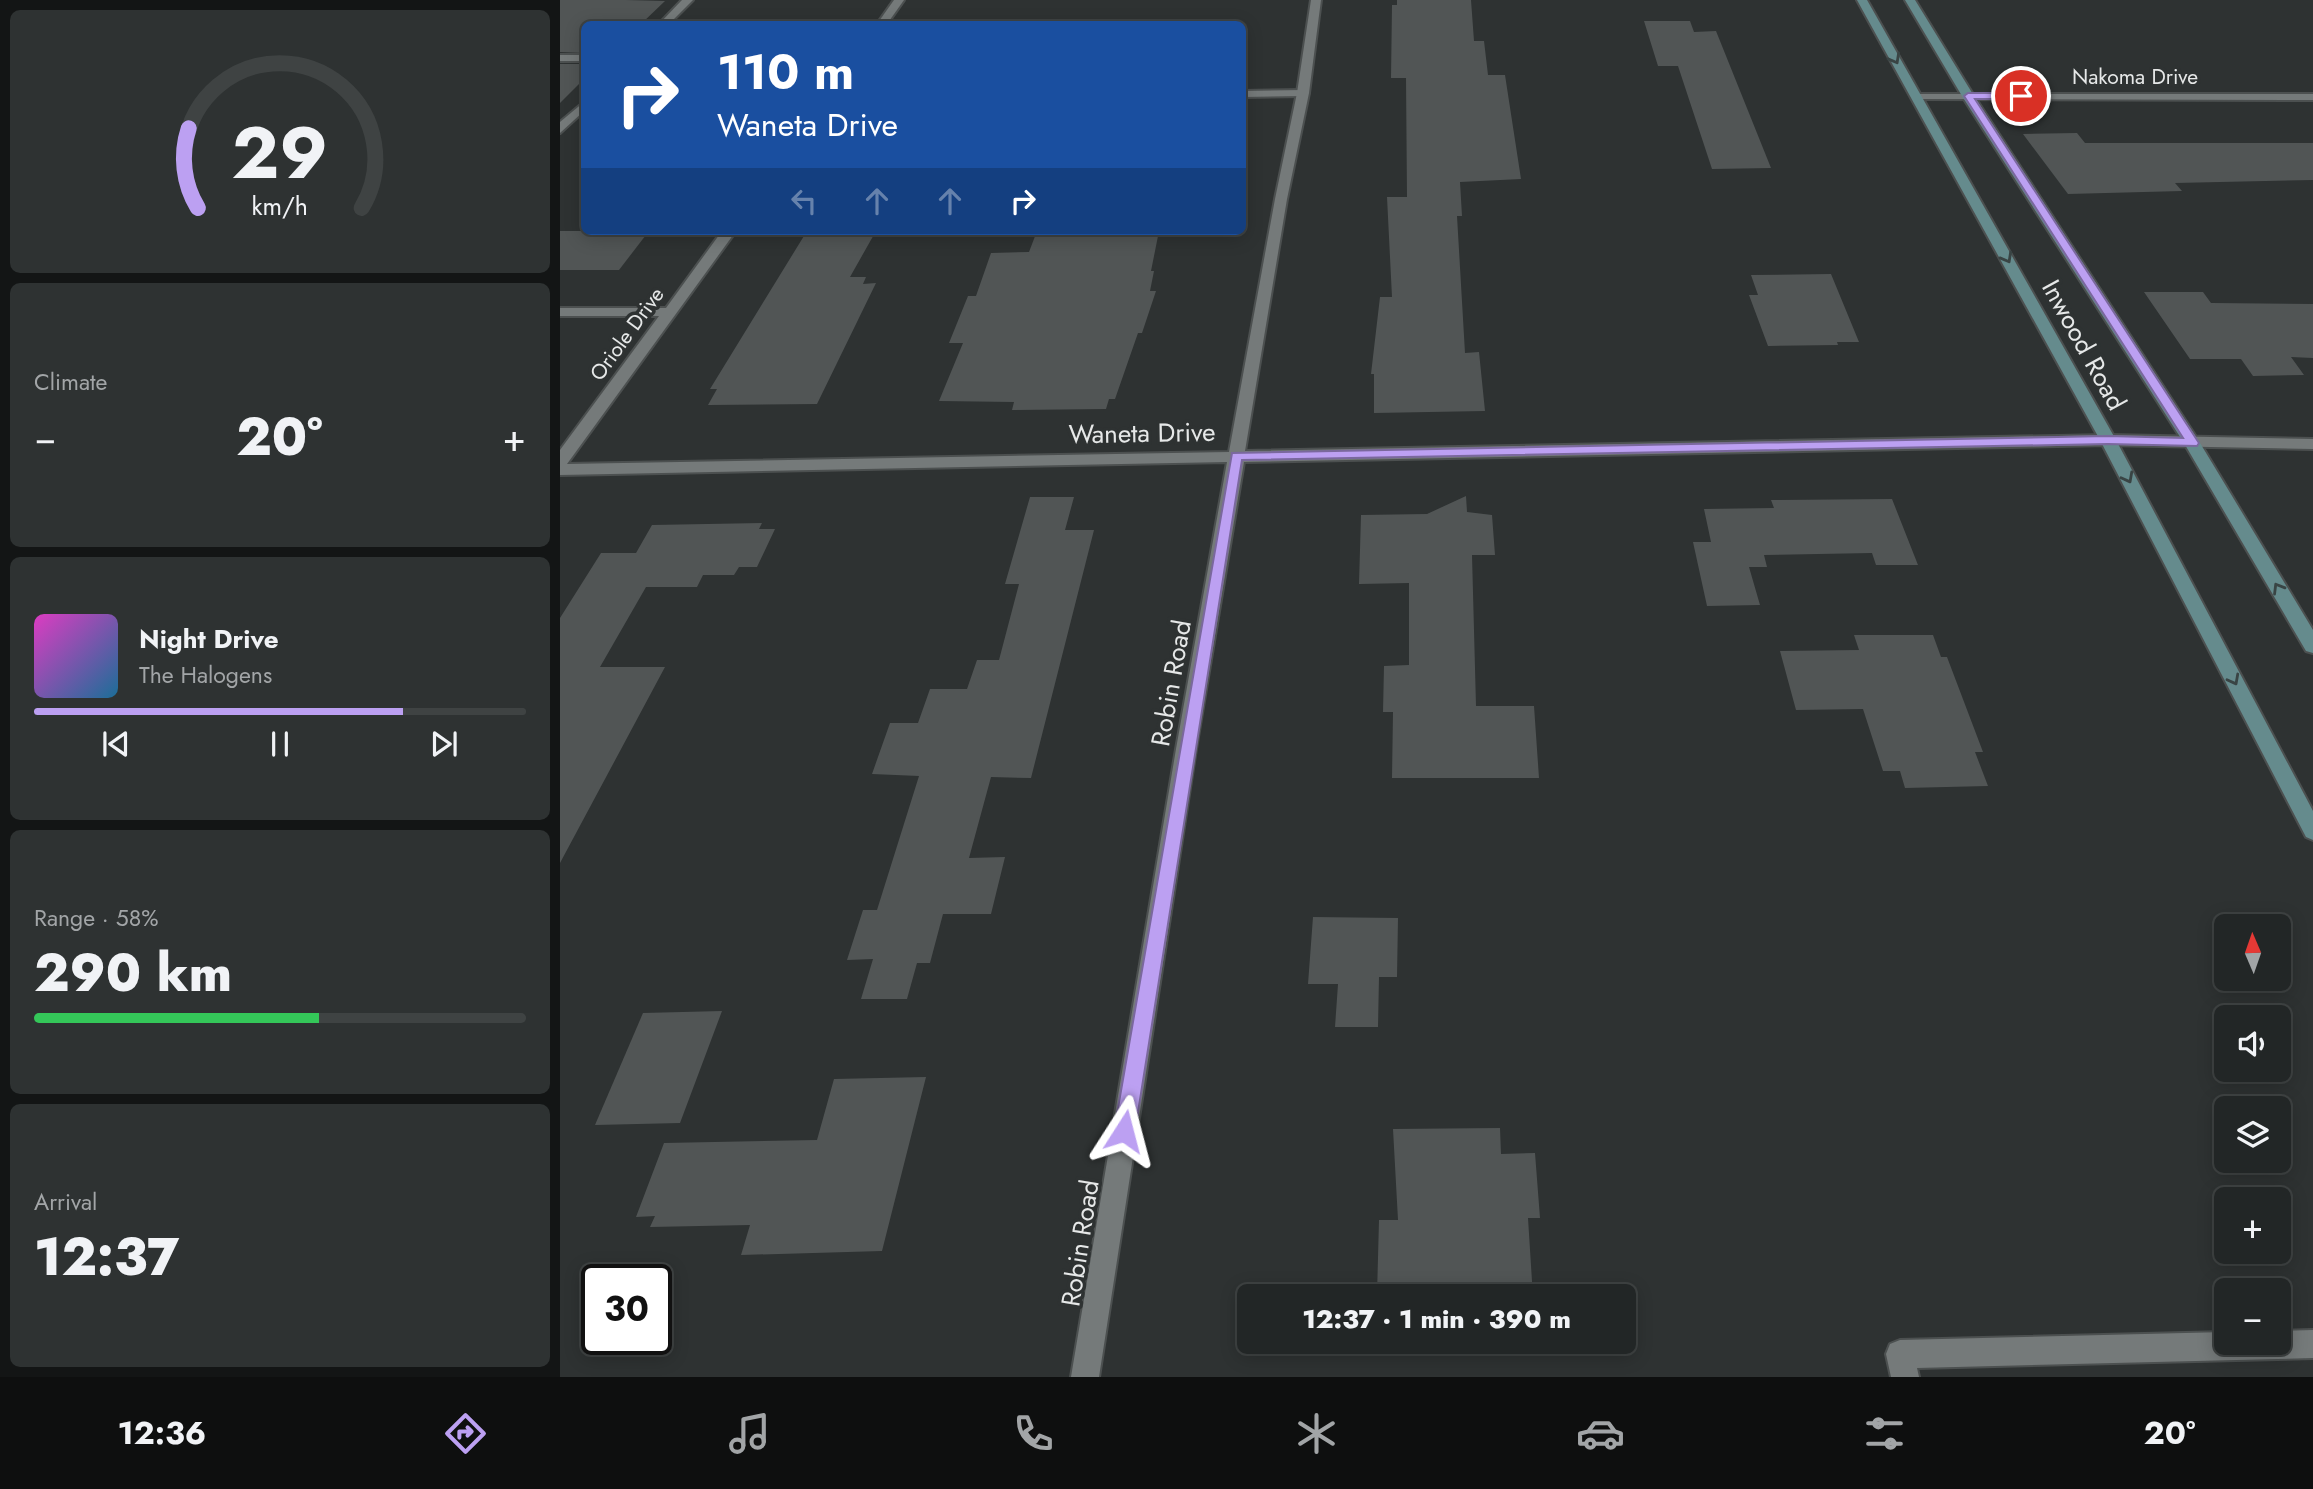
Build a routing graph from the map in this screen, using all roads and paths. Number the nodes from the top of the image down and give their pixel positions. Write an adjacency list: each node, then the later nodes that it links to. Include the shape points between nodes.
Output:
1 (688, 0): 6 (street)
2 (899, 0): 7 (street)
3 (1316, 0): 10 (street, Robin Road)
4 (1862, 0): 12 (main road, Inwood Road, one-way to 12)
5 (1910, 0): 13 (main road, Inwood Road)
6 (667, 21)
7 (884, 21)
8 (560, 58): 9 (street)
9 (581, 58)
10 (1303, 93): 11 (street); 23 (street, Robin Road)
11 (1246, 94)
12 (1916, 96): 13 (street, Nakoma Drive); 20 (main road, Inwood Road, one-way to 20)
13 (1968, 96): 14 (street, Nakoma Drive); 21 (main road, Inwood Road)
14 (2313, 97)
15 (581, 108): 16 (street)
16 (560, 129)
17 (726, 235): 19 (street, Oriole Drive)
18 (560, 312): 19 (street)
19 (668, 312): 24 (street, Oriole Drive)
20 (2108, 440): 21 (street, Waneta Drive); 23 (street, Waneta Drive); 27 (main road, Inwood Road, one-way to 27)
21 (2192, 443): 22 (street, Waneta Drive); 26 (main road, Inwood Road, one-way to 21)
22 (2313, 444)
23 (1236, 456): 25 (street, Waneta Drive); 29 (street, Robin Road)
24 (560, 462)
25 (560, 470)
26 (2313, 646)
27 (2313, 831)
28 (2313, 1344): 30 (lane, via 1900,1354)
29 (1084, 1377)
30 (1905, 1377)

